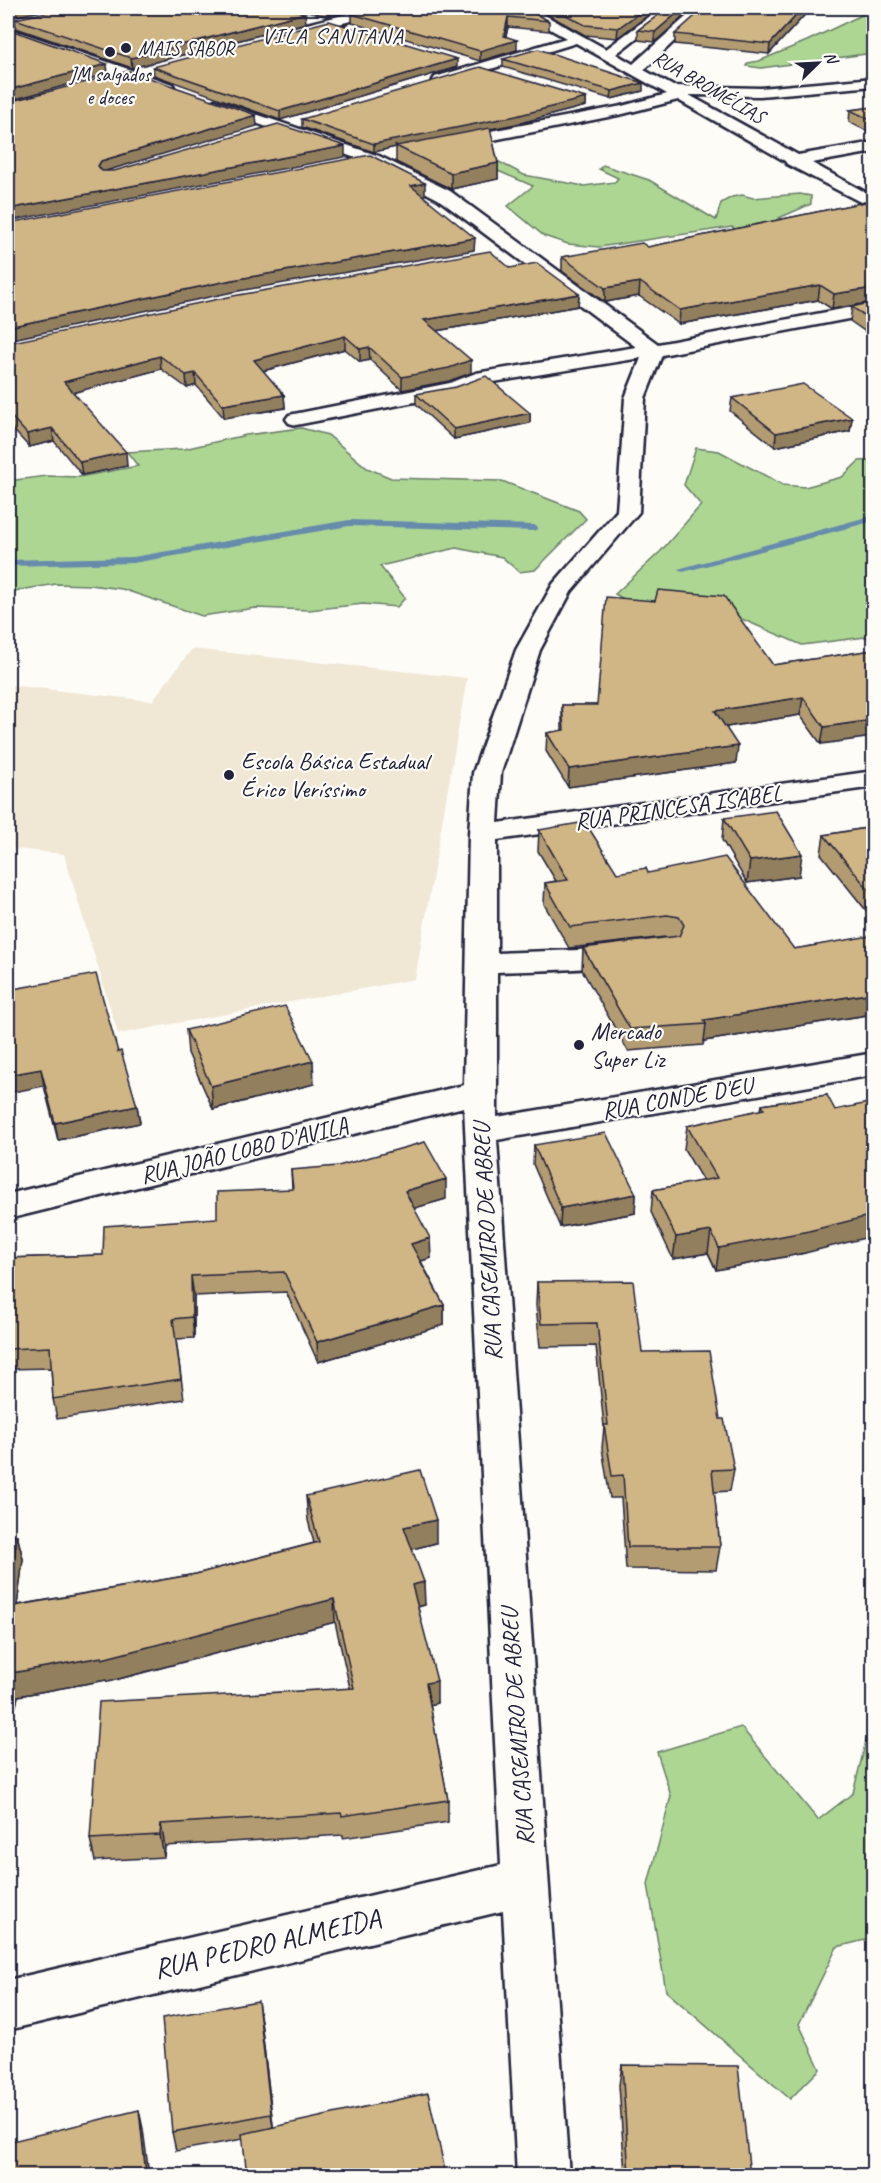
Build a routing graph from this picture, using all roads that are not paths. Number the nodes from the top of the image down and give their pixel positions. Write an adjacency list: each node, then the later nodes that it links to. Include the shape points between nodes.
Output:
1 (385, 8): 6 (street)
2 (523, 8): 10 (street, RUA BROMÉLIAS)
3 (669, 8): 4 (street); 11 (street)
4 (701, 9): 15 (street)
5 (299, 14): 6 (street)
6 (329, 22): 8 (street); 9 (street)
7 (11, 26): 17 (street)
8 (361, 32)
9 (274, 37)
10 (579, 38): 11 (street, RUA BROMÉLIAS); 13 (street)
11 (608, 54): 15 (street, RUA BROMÉLIAS)
12 (459, 61): 13 (street)
13 (480, 68): 16 (street); 20 (street)
14 (152, 69): 17 (street)
15 (636, 69): 21 (street, RUA BROMÉLIAS)
16 (502, 74)
17 (130, 75): 18 (street); 22 (street)
18 (108, 81)
19 (873, 82): 21 (street, via 760,92)
20 (424, 84)
21 (676, 92): 25 (street); 33 (street, RUA BROMÉLIAS)
22 (184, 93)
23 (590, 100): 25 (street)
24 (205, 101): 27 (street)
25 (623, 110): 30 (street)
26 (302, 120): 27 (street)
27 (280, 127): 28 (street); 32 (street)
28 (257, 133)
29 (873, 147): 33 (street)
30 (430, 148)
31 (396, 155): 32 (street)
32 (373, 159): 34 (street); 38 (street, via 444,195)
33 (793, 161): 36 (street, RUA BROMÉLIAS)
34 (338, 166)
35 (873, 187): 36 (street)
36 (850, 191): 37 (street, RUA BROMÉLIAS)
37 (873, 204)
38 (518, 250): 39 (street); 41 (street)
39 (495, 254)
40 (873, 308): 41 (street)
41 (654, 351): 42 (street, via 476,379 456,388); 44 (street, RUA CASEMIRO DE ABREU, via 635,398 628,512 561,589 528,650 487,773)
42 (296, 419)
43 (873, 779): 44 (street, RUA PRINCESA ISABEL)
44 (483, 834): 46 (street, RUA CASEMIRO DE ABREU)
45 (654, 949): 46 (street, via 579,959)
46 (482, 963): 48 (street, RUA CASEMIRO DE ABREU)
47 (873, 1064): 48 (street, RUA CONDE D'EU)
48 (480, 1112): 49 (street, RUA JOÃO LOBO D'AVILA); 50 (street, RUA CASEMIRO DE ABREU)
49 (8, 1207)
50 (527, 1882): 51 (street, RUA PEDRO ALMEIDA); 52 (street, RUA CASEMIRO DE ABREU)
51 (8, 2005)
52 (543, 2175)

